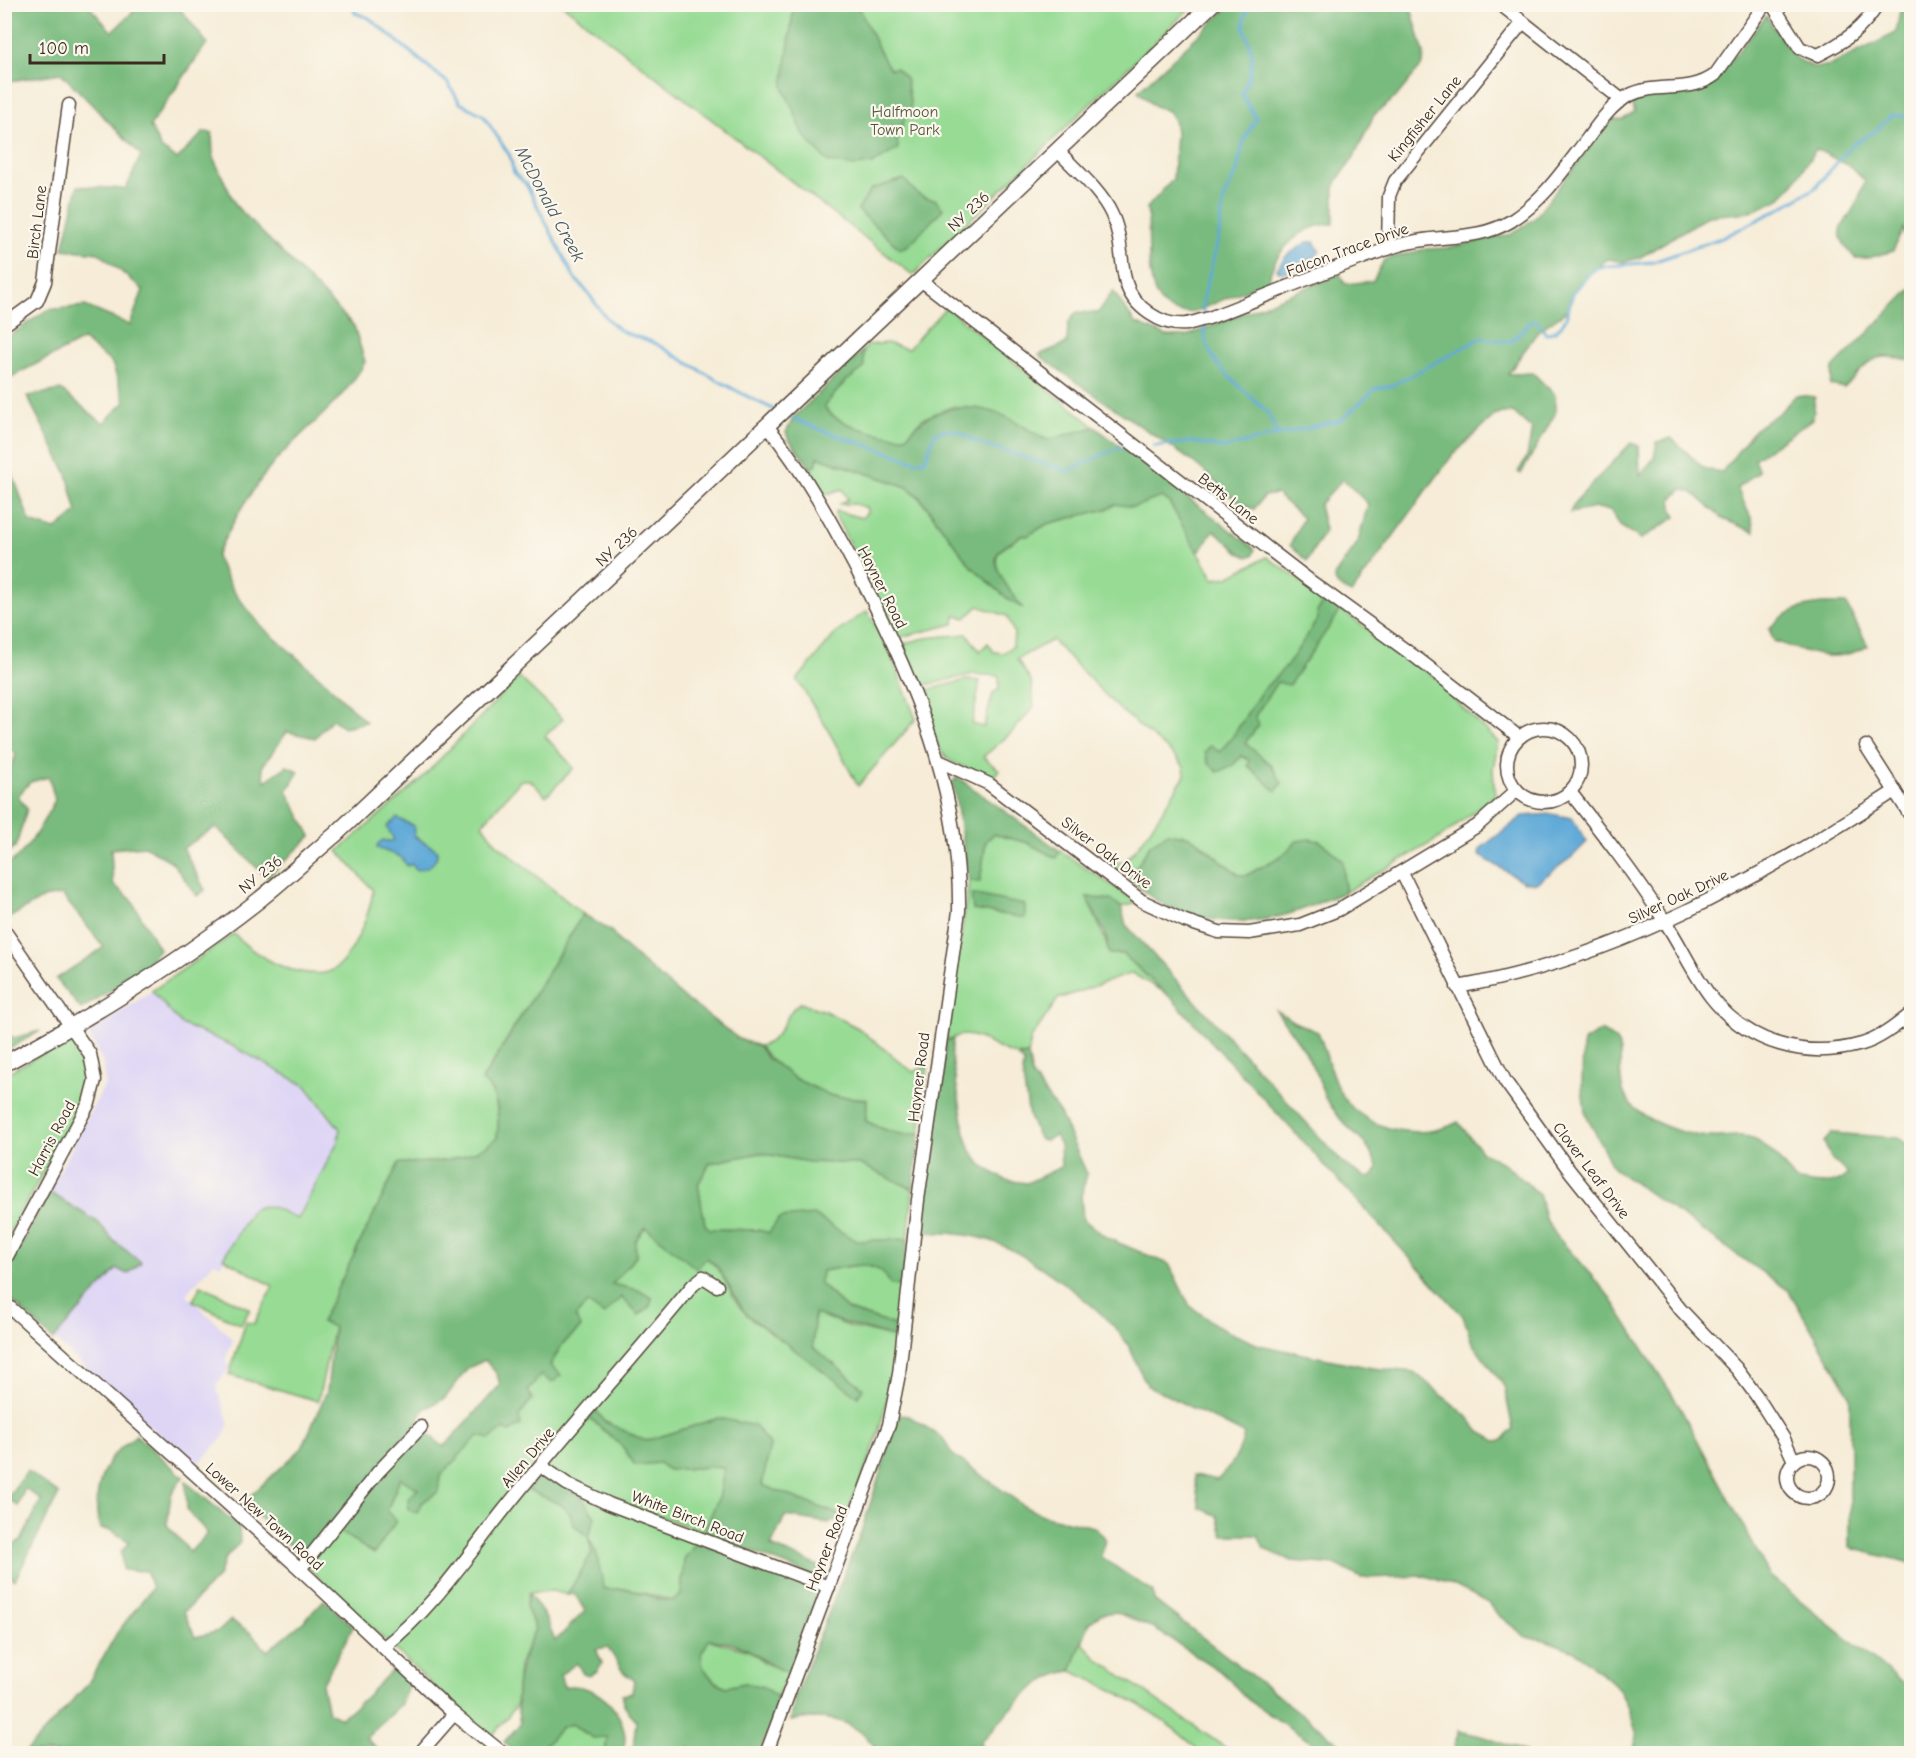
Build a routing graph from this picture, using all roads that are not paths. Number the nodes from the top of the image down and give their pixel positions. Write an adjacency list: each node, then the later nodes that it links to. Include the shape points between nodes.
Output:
1 (1212, 4): 9 (main road, NY 236 / NY 236)
2 (1500, 4): 6 (street)
3 (1765, 4): 7 (street, Falcon Trace Drive, via 1715,75 1704,83 1687,88 1649,89)
4 (1772, 4): 5 (street, via 1800,48 1812,55 1829,50 1854,34)
5 (1878, 4)
6 (1523, 22): 7 (street); 10 (street, Kingfisher Lane, via 1395,181 1389,196)
7 (1622, 100): 10 (street, Falcon Trace Drive, via 1609,111 1550,189 1510,221 1492,231 1422,240)
8 (69, 105): 12 (street, Birch Lane, via 45,282 37,301)
9 (1058, 151): 10 (street, Falcon Trace Drive, via 1112,215 1126,284 1133,298 1151,315 1166,322 1185,324 1209,318); 11 (main road, NY 236 / NY 236)
10 (1388, 249)
11 (922, 281): 13 (main road, NY 236 / NY 236); 14 (street, Betts Lane)
12 (4, 325)
13 (768, 427): 16 (street, Hayner Road, via 822,505 889,633); 26 (main road, NY 236 / NY 236, via 336,834 258,900)
14 (1519, 737): 17 (street, via 1507,758 1507,770); 19 (street, via 1538,728 1549,728 1570,738 1581,767)
15 (1866, 746): 18 (street)
16 (939, 761): 21 (street, Silver Oak Drive, via 989,784 1142,901 1219,932 1250,933 1300,925 1338,910); 35 (street, Hayner Road, via 957,846 959,911 918,1200 899,1374 888,1427)
17 (1517, 790): 19 (street, via 1535,801 1546,802); 21 (street, Silver Oak Drive, via 1478,826)
18 (1895, 791): 20 (street); 22 (street, Silver Oak Drive, via 1805,848)
19 (1569, 792): 22 (street, via 1623,859)
20 (1911, 818)
21 (1402, 873): 24 (street, Clover Leaf Drive)
22 (1666, 922): 24 (street, Silver Oak Drive, via 1530,973); 25 (street, via 1710,996 1749,1032 1773,1043 1800,1051 1864,1044)
23 (4, 930): 26 (street, Harris Road)
24 (1457, 987): 32 (street, Clover Leaf Drive, via 1505,1081 1569,1170 1681,1310 1736,1368 1784,1439)
25 (1911, 1013)
26 (72, 1027): 27 (main road, NY 236 / NY 236); 28 (street, Harris Road, via 92,1061 95,1080 89,1103)
27 (4, 1064)
28 (4, 1262)
29 (717, 1286): 33 (street, Allen Drive, via 703,1277 693,1285)
30 (4, 1302): 34 (street, Lower New Town Road)
31 (421, 1427): 34 (street, via 378,1472)
32 (1794, 1461)
33 (541, 1466): 35 (street, White Birch Road, via 567,1484 609,1504); 36 (street, Allen Drive, via 436,1597)
34 (300, 1569): 36 (street, Lower New Town Road)
35 (829, 1587): 40 (street, Hayner Road)
36 (384, 1647): 37 (street, Lower New Town Road)
37 (454, 1714): 38 (street); 39 (street, Lower New Town Road)
38 (419, 1754)
39 (504, 1754)
40 (766, 1754)

